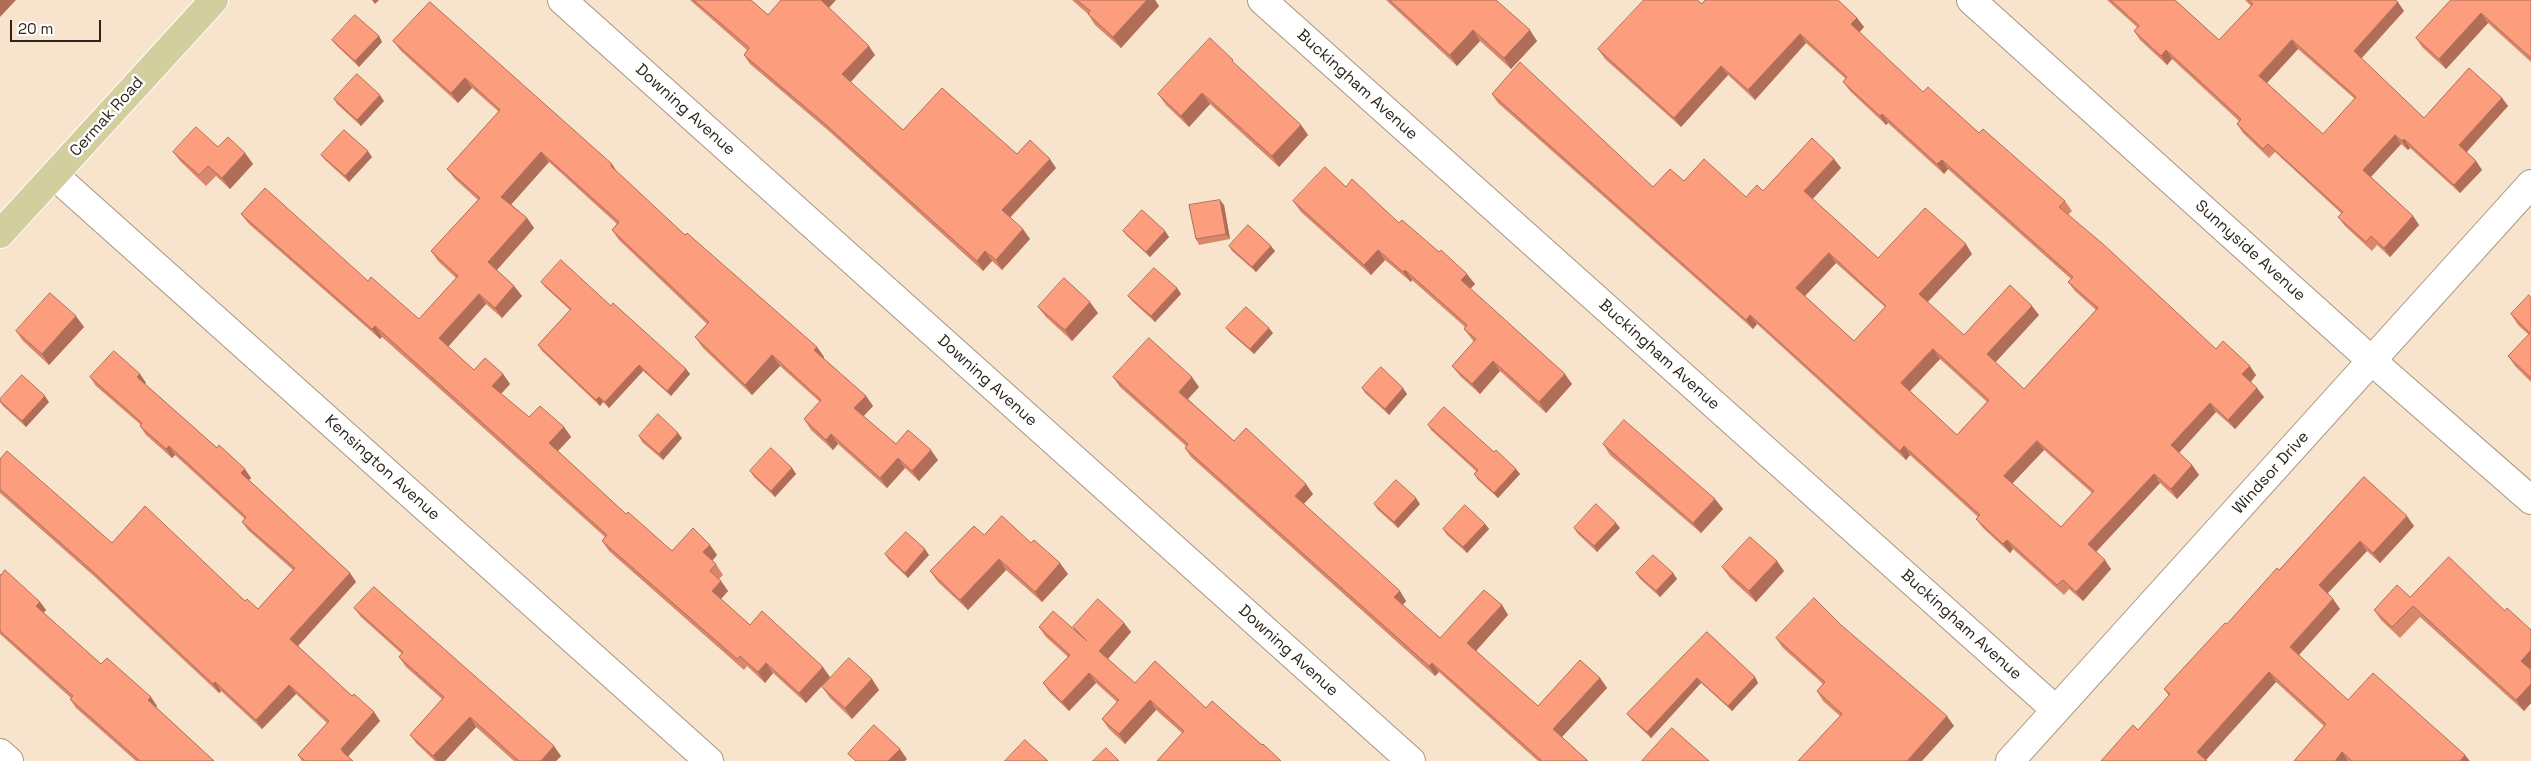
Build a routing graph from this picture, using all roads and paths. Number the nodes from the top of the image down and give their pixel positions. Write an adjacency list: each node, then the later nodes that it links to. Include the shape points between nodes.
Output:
1 (214, 0): 5 (main road, Cermak Road)
2 (562, 0): 14 (street, Downing Avenue)
3 (1262, 0): 10 (street, Buckingham Avenue)
4 (1971, 0): 8 (street, Sunnyside Avenue)
5 (54, 175): 7 (main road, Cermak Road); 13 (street, Kensington Avenue)
6 (2531, 184): 8 (street, Windsor Drive)
7 (0, 234)
8 (2372, 361): 9 (street, Sunnyside Avenue); 10 (street, Windsor Drive)
9 (2531, 500)
10 (2056, 710): 15 (street, Windsor Drive)
11 (0, 754): 12 (street)
12 (8, 761)
13 (709, 761)
14 (1411, 761)
15 (2010, 761)

